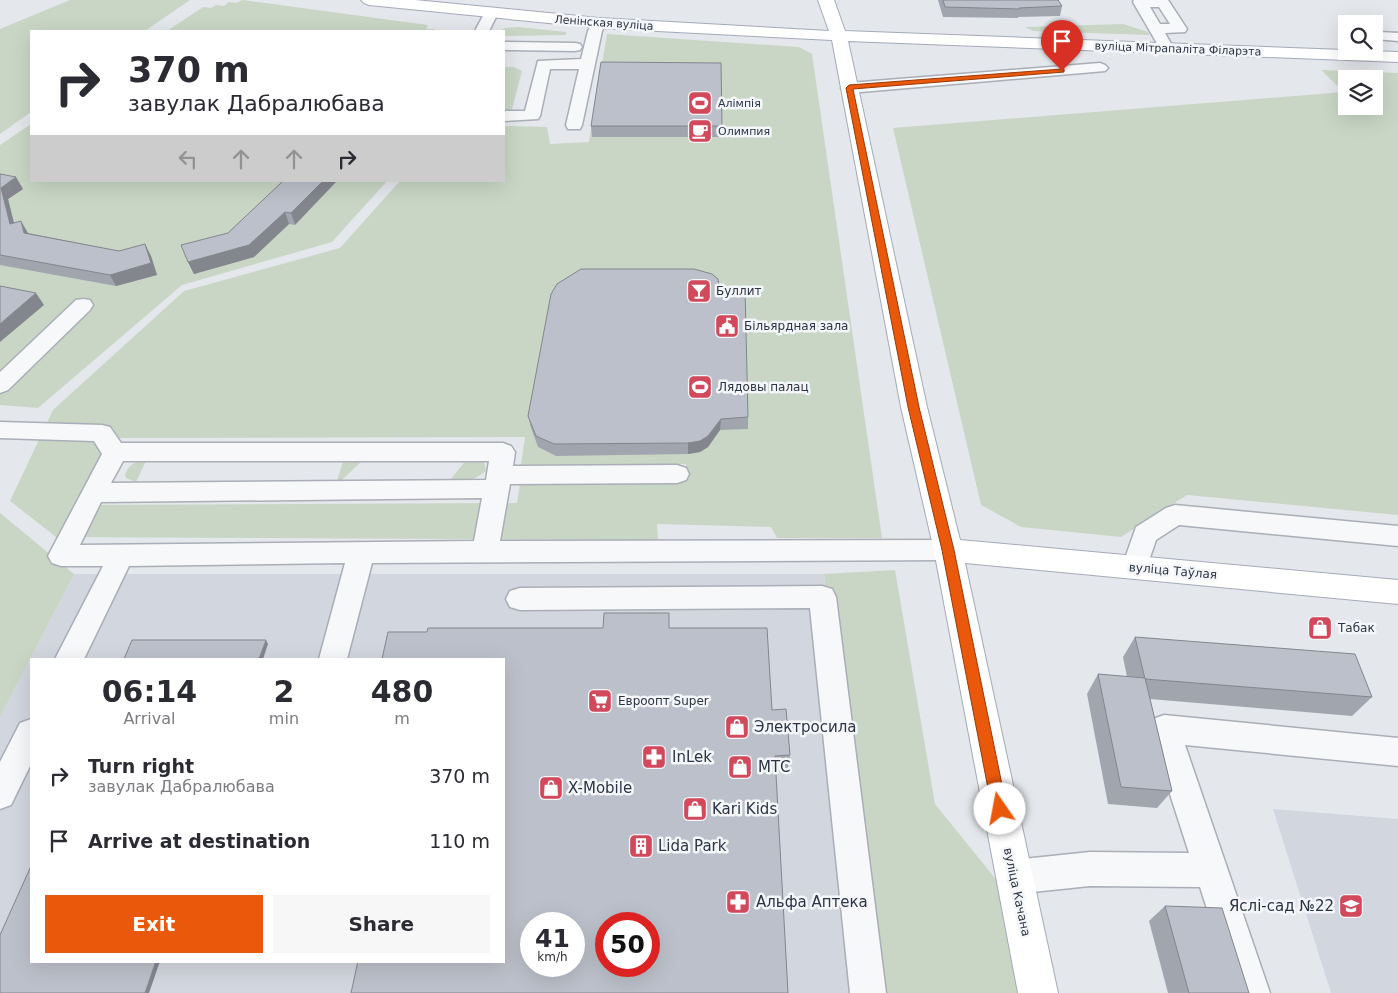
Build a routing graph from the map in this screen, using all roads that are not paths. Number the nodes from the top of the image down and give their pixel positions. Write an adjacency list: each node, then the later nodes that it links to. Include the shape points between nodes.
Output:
1 (370, 0): 3 (main road, Ленінская вуліца)
2 (826, 0): 7 (main road, вуліца Качана)
3 (491, 13): 4 (main road, Ленінская вуліца); 6 (street)
4 (599, 23): 7 (main road, Ленінская вуліца); 11 (street)
5 (1156, 28): 12 (street)
6 (482, 30)
7 (839, 36): 12 (main road, вуліца Мітрапаліта Філарэта); 18 (main road, вуліца Качана)
8 (1383, 36): 9 (street)
9 (1398, 37)
10 (505, 46): 11 (street)
11 (592, 47): 16 (street)
12 (1168, 49): 13 (main road, вуліца Мітрапаліта Філарэта)
13 (1398, 57)
14 (523, 64): 15 (street)
15 (543, 64): 16 (street); 19 (street, via 532,116)
16 (588, 64): 20 (street)
17 (1100, 68): 18 (street)
18 (849, 88): 29 (main road, вуліца Качана, via 914,407)
19 (505, 116)
20 (574, 125)
21 (83, 305): 22 (street)
22 (0, 385)
23 (0, 430): 24 (street, via 102,433)
24 (115, 452): 26 (street, via 503,452); 27 (street)
25 (677, 474): 26 (street)
26 (498, 482): 27 (street); 30 (street)
27 (94, 493): 32 (street, via 61,556)
28 (1398, 536): 33 (street, via 1176,515 1145,534)
29 (948, 550): 30 (street); 33 (main road, вуліца Таўлая); 42 (main road, вуліца Качана)
30 (485, 551): 31 (street)
31 (361, 553): 32 (street); 37 (street)
32 (121, 556): 36 (street)
33 (1135, 567): 34 (main road, вуліца Таўлая)
34 (1398, 592)
35 (520, 599): 43 (street, via 822,597)
36 (70, 658)
37 (333, 658)
38 (30, 735): 40 (street)
39 (1398, 752): 41 (street, via 1164,729)
40 (0, 794)
41 (1211, 870): 42 (street, via 1090,869); 45 (street)
42 (1014, 877): 44 (main road, вуліца Качана)
43 (868, 993)
44 (1038, 993)
45 (1252, 993)

